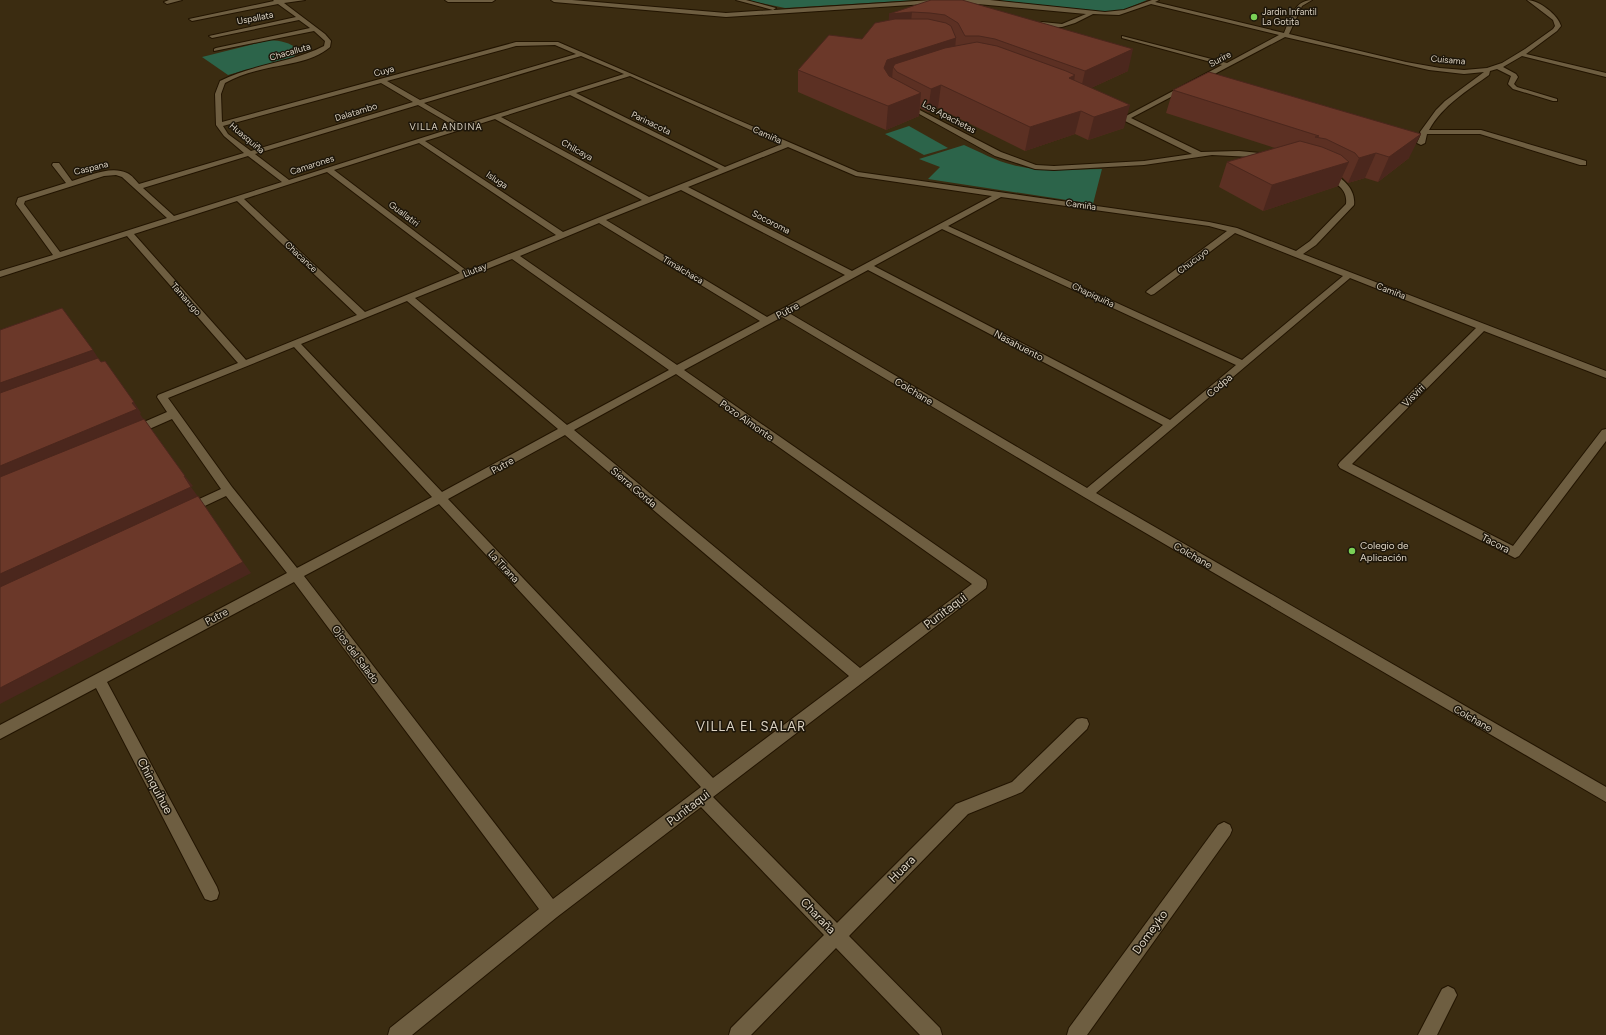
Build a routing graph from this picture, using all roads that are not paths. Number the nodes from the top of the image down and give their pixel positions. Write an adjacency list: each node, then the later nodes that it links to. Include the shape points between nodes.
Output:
1 (179, 0): 12 (street)
2 (302, 0): 10 (street)
3 (448, 0): 4 (street)
4 (492, 0)
5 (554, 0): 14 (street, via 711,14)
6 (739, 0): 14 (street)
7 (966, 0): 13 (street); 14 (street); 15 (street)
8 (1309, 0): 20 (street, via 1300,5)
9 (1530, 0): 26 (street, Cuisama, via 1552,15 1558,26 1556,30)
10 (277, 1): 16 (street, Chacalluta); 17 (street)
11 (1153, 1): 15 (street, via 1124,13); 20 (street, Cuisama)
12 (167, 2)
13 (996, 10)
14 (784, 11)
15 (1092, 12): 18 (street, via 1056,27)
16 (301, 18): 19 (street, Chacalluta); 21 (street, Uspallata)
17 (192, 19)
18 (1033, 21)
19 (315, 29): 24 (street); 34 (street, Chacalluta, via 324,35 328,41 327,47 302,60 253,70 230,78 222,82)
20 (1286, 34): 27 (street, Surire); 29 (street, Cuisama, via 1424,67 1454,71)
21 (212, 36)
22 (1124, 37): 27 (street)
23 (556, 43): 25 (street, Camiña); 32 (street, Cuya, via 516,44)
24 (216, 50)
25 (581, 54): 30 (street, Camiña); 37 (street, Dalatambo)
26 (1520, 54): 28 (street, Cuisama); 31 (street)
27 (1228, 65): 40 (street, Surire)
28 (1497, 67): 29 (street, Cuisama); 35 (street, via 1514,75 1511,84 1515,88)
29 (1485, 70): 43 (street, via 1486,74 1436,112)
30 (630, 74): 33 (street, Camarones); 45 (street, Camiña)
31 (1606, 75)
32 (382, 81): 37 (street); 41 (street, Cuya)
33 (570, 93): 39 (street, Camarones); 52 (street, Parinacota)
34 (218, 94): 41 (street, Huasquiña)
35 (1554, 100)
36 (898, 101): 48 (street, Los Apachetas, via 998,154 1035,166 1054,168 1144,163)
37 (419, 102): 42 (street); 47 (street, Dalatambo)
38 (1106, 108): 40 (street)
39 (496, 117): 42 (street, Camarones); 61 (street, Chilcaya)
40 (1125, 119): 48 (street)
41 (219, 125): 47 (street, Huasquiña, via 226,135)
42 (462, 128): 44 (street, Camarones)
43 (1423, 132): 46 (street); 50 (street, via 1481,132)
44 (420, 141): 54 (street, Camarones); 67 (street, Isluga)
45 (788, 144): 52 (street, Llutay); 59 (street, Camiña, via 856,174)
46 (1421, 144)
47 (250, 153): 55 (street, Huasquiña); 57 (street, Dalatambo)
48 (1200, 155): 49 (street, Los Apachetas, via 1239,153)
49 (1275, 158)
50 (1583, 163)
51 (56, 165): 56 (street)
52 (724, 169): 58 (street, Llutay)
53 (1317, 169): 68 (street, via 1340,181 1350,193 1350,205 1313,243)
54 (329, 170): 55 (street, Camarones); 73 (street, Guallatiri)
55 (288, 183): 60 (street, Camarones)
56 (70, 184): 57 (street, Caspana, via 103,174 116,173 125,175); 70 (street, Caspana, via 34,194 21,200 20,204)
57 (137, 187): 62 (street, Caspana)
58 (681, 187): 61 (street, Llutay); 74 (street, Socoroma)
59 (1001, 194): 64 (street, Putre); 65 (street, Camiña, via 1209,224)
60 (239, 198): 62 (street, Camarones); 79 (street, Chacance)
61 (648, 200): 63 (street, Llutay)
62 (173, 219): 66 (street, Camarones)
63 (600, 220): 67 (street, Llutay); 80 (street, Timalchaca)
64 (942, 226): 71 (street, Putre); 84 (street, Chapiquiña)
65 (1234, 230): 68 (street, Camiña); 76 (street, Chucuyo)
66 (129, 233): 70 (street, Camarones); 83 (street, Tamarugo)
67 (562, 235): 69 (street, Llutay)
68 (1297, 254): 75 (street, Camiña)
69 (513, 255): 73 (street, Llutay); 85 (street, Pozo Almonte)
70 (58, 256): 72 (street, Camarones)
71 (867, 266): 74 (street, Putre); 89 (street, Nasahuento)
72 (0, 274)
73 (466, 274): 77 (street, Llutay)
74 (852, 275): 78 (street, Putre)
75 (1349, 275): 81 (street, Camiña); 84 (street, Codpa)
76 (1151, 292)
77 (408, 297): 79 (street, Llutay); 90 (street, Sierra Gorda)
78 (782, 313): 80 (street, Putre); 95 (street, Colchane)
79 (364, 316): 82 (street, Llutay)
80 (767, 321): 85 (street, Putre)
81 (1483, 326): 86 (street, Camiña); 93 (street, Visviri)
82 (295, 343): 83 (street, Llutay); 96 (street, La Tirana)
83 (244, 364): 87 (street, Llutay)
84 (1243, 364): 89 (street, Codpa)
85 (676, 370): 90 (street, Putre); 99 (street, Pozo Almonte)
86 (1606, 375)
87 (162, 397): 88 (street, Ojos del Salado)
88 (173, 414): 92 (street); 94 (street, Ojos del Salado)
89 (1171, 425): 95 (street, Codpa)
90 (566, 430): 96 (street, Putre); 100 (street, Sierra Gorda)
91 (1606, 433): 93 (street, Tacora, via 1515,553)
92 (123, 436)
93 (1344, 464)
94 (228, 490): 97 (street); 98 (street, Ojos del Salado)
95 (1088, 494): 105 (street, Colchane)
96 (440, 498): 98 (street, Putre); 104 (street, La Tirana)
97 (178, 513)
98 (295, 574): 101 (street, Putre); 108 (street, Ojos del Salado)
99 (981, 584): 100 (street, Punitaqui)
100 (860, 677): 104 (street, Punitaqui)
101 (98, 679): 103 (street, Putre); 107 (street, Chinquihue)
102 (1082, 724): 109 (street, Huara, via 1017,787 962,809)
103 (0, 732)
104 (707, 793): 108 (street, Punitaqui); 109 (street, Charaña)
105 (1606, 795)
106 (1224, 830): 114 (street, Domeyko)
107 (211, 893)
108 (551, 911): 111 (street, Punitaqui)
109 (836, 934): 112 (street, Huara); 113 (street, Charaña)
110 (1448, 994): 115 (street)
111 (397, 1035)
112 (738, 1035)
113 (934, 1035)
114 (1076, 1035)
115 (1427, 1035)

